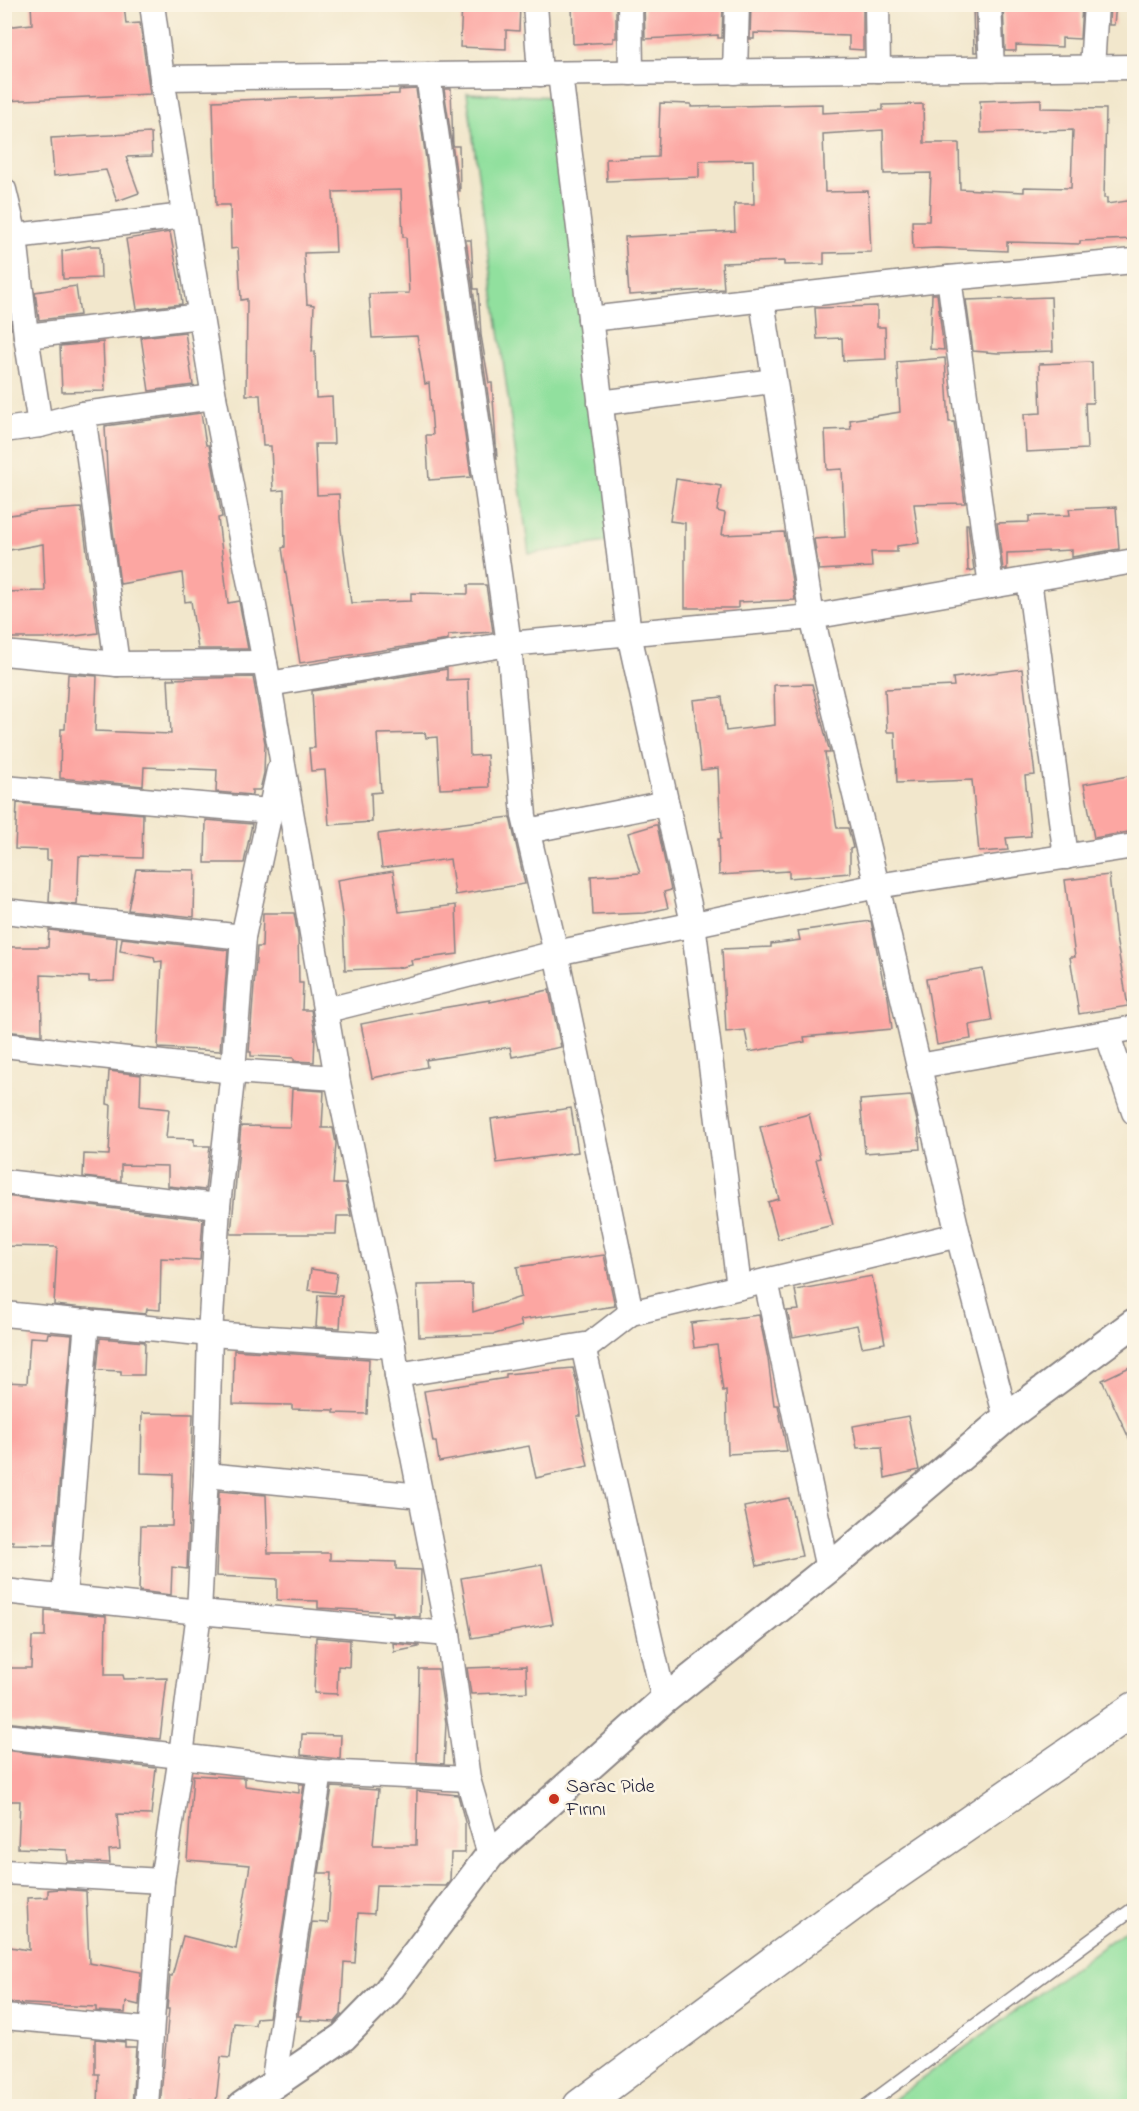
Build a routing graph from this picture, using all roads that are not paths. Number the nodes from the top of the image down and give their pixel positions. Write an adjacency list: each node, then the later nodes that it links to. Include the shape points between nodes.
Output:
1 (152, 4): 16 (street)
2 (535, 4): 14 (street)
3 (630, 4): 13 (street)
4 (737, 4): 12 (street)
5 (877, 4): 11 (street)
6 (989, 4): 10 (street)
7 (1096, 4): 9 (street)
8 (1134, 67): 9 (street)
9 (1092, 68): 10 (street)
10 (993, 69): 11 (street)
11 (878, 70): 12 (street)
12 (735, 72): 13 (street)
13 (631, 73): 14 (street)
14 (550, 74): 15 (street); 24 (street)
15 (428, 75): 16 (street); 37 (street)
16 (162, 78): 18 (street)
17 (4, 190): 19 (street)
18 (184, 216): 19 (street); 23 (street)
19 (15, 236): 25 (street)
20 (1134, 261): 21 (street)
21 (948, 278): 22 (street); 34 (street)
22 (762, 301): 24 (street); 26 (street)
23 (201, 316): 25 (street); 27 (street)
24 (590, 319): 28 (street)
25 (26, 336): 30 (street)
26 (773, 381): 28 (street); 35 (street)
27 (214, 397): 29 (street); 40 (street)
28 (600, 403): 36 (street)
29 (83, 414): 30 (street); 39 (street)
30 (39, 424): 31 (street)
31 (4, 430)
32 (1134, 561): 33 (street)
33 (1029, 580): 34 (street); 47 (street)
34 (991, 586): 35 (street)
35 (812, 618): 36 (street); 48 (street)
36 (629, 634): 37 (street); 43 (street)
37 (509, 644): 40 (street); 45 (street)
38 (4, 653): 39 (street)
39 (117, 664): 40 (street)
40 (267, 673): 41 (street)
41 (281, 759): 44 (street); 53 (street)
42 (4, 788): 44 (street)
43 (666, 803): 45 (street); 50 (street)
44 (270, 811): 51 (street)
45 (528, 831): 52 (street)
46 (1134, 846): 47 (street)
47 (1066, 857): 48 (street)
48 (877, 886): 50 (street); 57 (street)
49 (4, 911): 51 (street)
50 (693, 923): 52 (street); 65 (street)
51 (243, 937): 58 (street)
52 (556, 952): 53 (street); 66 (street)
53 (327, 1010): 59 (street)
54 (1134, 1028): 55 (street)
55 (1107, 1033): 57 (street); 60 (street)
56 (4, 1045): 58 (street)
57 (919, 1066): 63 (street)
58 (233, 1071): 59 (street); 62 (street)
59 (337, 1078): 71 (street)
60 (1134, 1112)
61 (4, 1182): 62 (street)
62 (218, 1206): 70 (street)
63 (958, 1235): 64 (street); 74 (street)
64 (766, 1281): 65 (street); 77 (street)
65 (739, 1287): 66 (street)
66 (631, 1313): 72 (street)
67 (4, 1314): 68 (street)
68 (87, 1322): 70 (street); 79 (street)
69 (1134, 1323): 74 (street)
70 (210, 1334): 71 (street); 75 (street)
71 (393, 1346): 73 (street)
72 (583, 1346): 73 (street); 82 (street)
73 (397, 1375): 76 (street)
74 (1006, 1418): 77 (street)
75 (206, 1475): 76 (street); 80 (street)
76 (421, 1496): 81 (street)
77 (828, 1569): 82 (street)
78 (4, 1591): 79 (street)
79 (64, 1596): 80 (street)
80 (199, 1612): 81 (street); 85 (street)
81 (448, 1634): 87 (street)
82 (664, 1700): 88 (street)
83 (1134, 1709): 97 (main road, via 863,1896)
84 (4, 1736): 85 (street)
85 (182, 1756): 86 (street); 90 (street)
86 (320, 1772): 87 (street); 94 (street)
87 (468, 1779): 88 (street)
88 (490, 1855): 94 (street, via 387,1992 343,2037)
89 (4, 1872): 90 (street)
90 (162, 1881): 93 (street)
91 (1134, 1908): 98 (lane)
92 (4, 2017): 93 (street)
93 (151, 2030): 95 (street)
94 (273, 2085): 96 (street)
95 (146, 2106)
96 (242, 2106)
97 (580, 2106)
98 (866, 2106)

